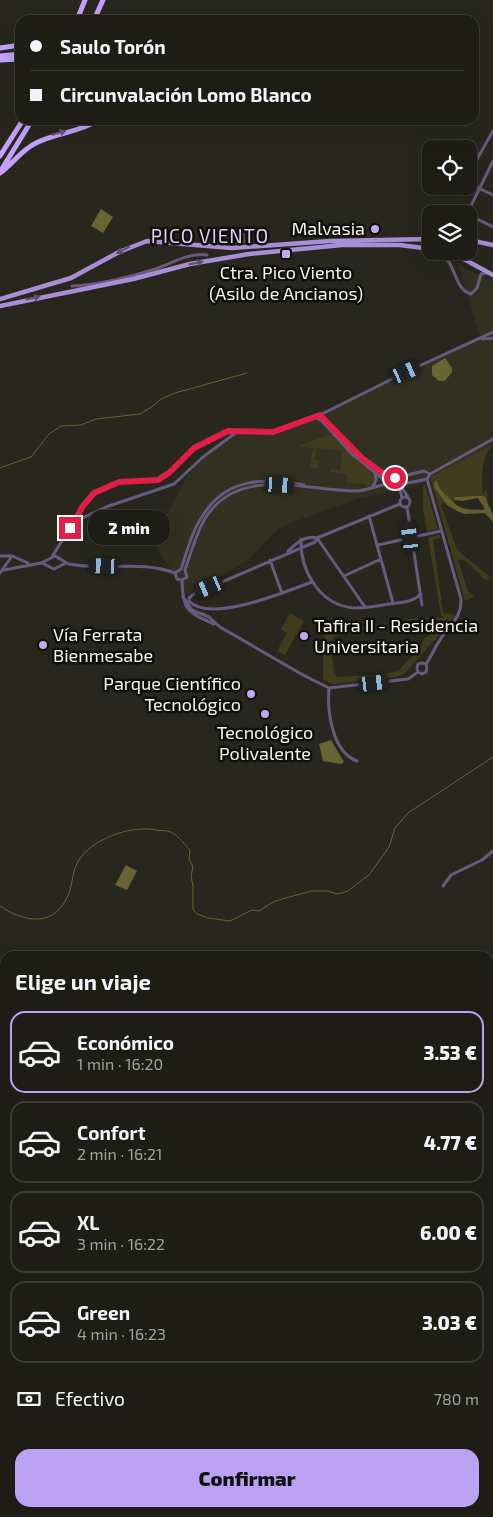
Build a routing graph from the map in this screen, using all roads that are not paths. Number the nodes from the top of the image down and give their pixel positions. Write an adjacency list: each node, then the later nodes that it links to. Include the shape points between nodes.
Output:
1 (86, 0): 3 (highway); 4 (highway)
2 (103, 0): 5 (highway)
3 (79, 15)
4 (83, 15)
5 (96, 15)
6 (15, 46): 7 (highway)
7 (0, 48)
8 (15, 54): 9 (highway)
9 (0, 56)
10 (15, 59): 11 (highway)
11 (0, 60)
12 (20, 125): 16 (highway)
13 (29, 125): 19 (highway)
14 (89, 125): 19 (highway, one-way to 14, via 33,144)
15 (493, 131): 17 (street)
16 (0, 156)
17 (477, 159)
18 (493, 162): 20 (street)
19 (0, 172)
20 (478, 188): 21 (street); 22 (street)
21 (493, 195)
22 (472, 205)
23 (477, 219): 24 (street)
24 (493, 227)
25 (422, 238): 35 (main road, one-way to 35, via 232,248 147,241 71,278)
26 (477, 241): 27 (main road)
27 (492, 244)
28 (422, 247): 36 (main road, one-way to 28, via 249,254 342,245)
29 (207, 255): 34 (street, via 182,259 126,278)
30 (450, 260): 32 (street, via 459,285 466,293 474,292 481,274)
31 (465, 260): 32 (main road)
32 (488, 273): 33 (main road)
33 (493, 275)
34 (72, 286)
35 (0, 299)
36 (0, 306)
37 (493, 332): 39 (street)
38 (493, 338): 39 (street)
39 (479, 340): 40 (street)
40 (325, 412): 41 (street); 43 (street)
41 (320, 415): 42 (street); 43 (street)
42 (314, 417): 44 (street, via 273,432); 46 (street)
43 (328, 423): 49 (street, via 363,459)
44 (239, 430): 58 (street, via 174,484 106,506); 58 (street, via 228,431 194,448 158,480 119,482 94,493)
45 (493, 439): 47 (street)
46 (374, 472): 50 (street); 52 (street, via 376,480)
47 (430, 474): 48 (street); 49 (street, via 424,471)
48 (427, 479): 51 (street); 59 (street)
49 (392, 480): 50 (street)
50 (390, 484): 51 (street); 52 (street)
51 (398, 486): 53 (street); 54 (street)
52 (372, 488): 79 (street, via 354,491 262,484 231,493 206,517)
53 (402, 498): 54 (street); 55 (street)
54 (408, 498): 56 (street, via 410,505)
55 (400, 504): 56 (street); 57 (street)
56 (407, 507): 60 (street)
57 (369, 516): 61 (street); 63 (street)
58 (74, 522): 65 (street)
59 (441, 531): 60 (street); 90 (street, via 462,608)
60 (410, 537): 63 (street); 86 (street)
61 (317, 538): 62 (street); 64 (street, via 315,542); 82 (street)
62 (301, 539): 64 (street); 66 (street)
63 (378, 545): 71 (street)
64 (301, 547): 66 (street); 84 (street, via 303,562)
65 (57, 550): 69 (street); 70 (street)
66 (284, 553): 72 (street)
67 (1, 556): 68 (street); 73 (street)
68 (12, 556): 73 (street); 75 (street)
69 (52, 557): 70 (street); 74 (street)
70 (59, 558): 76 (street); 77 (street)
71 (381, 559): 82 (street); 87 (street)
72 (270, 560): 85 (street); 85 (street, via 189,598 195,605 222,610)
73 (9, 561): 78 (street)
74 (41, 562): 75 (street); 77 (street, via 54,569)
75 (31, 563): 78 (street)
76 (66, 563): 77 (street); 81 (street, via 150,567)
77 (60, 566)
78 (4, 570): 80 (street)
79 (183, 570): 81 (street); 83 (street, via 187,577)
80 (0, 573)
81 (176, 573): 83 (street, via 177,579)
82 (344, 576): 89 (street)
83 (182, 580): 92 (street, via 184,597 192,610)
84 (312, 582): 85 (street); 89 (street, via 342,605)
85 (282, 593)
86 (421, 594): 87 (street, via 414,600); 88 (street)
87 (394, 603): 89 (street)
88 (422, 605)
89 (366, 608)
90 (426, 664): 91 (street, via 418,664); 91 (street, via 426,672)
91 (418, 672): 92 (street, via 408,679)
92 (329, 688): 93 (street, via 330,714 337,741 346,755)
93 (356, 761)
94 (493, 851): 95 (street, via 451,875)
95 (443, 886)

